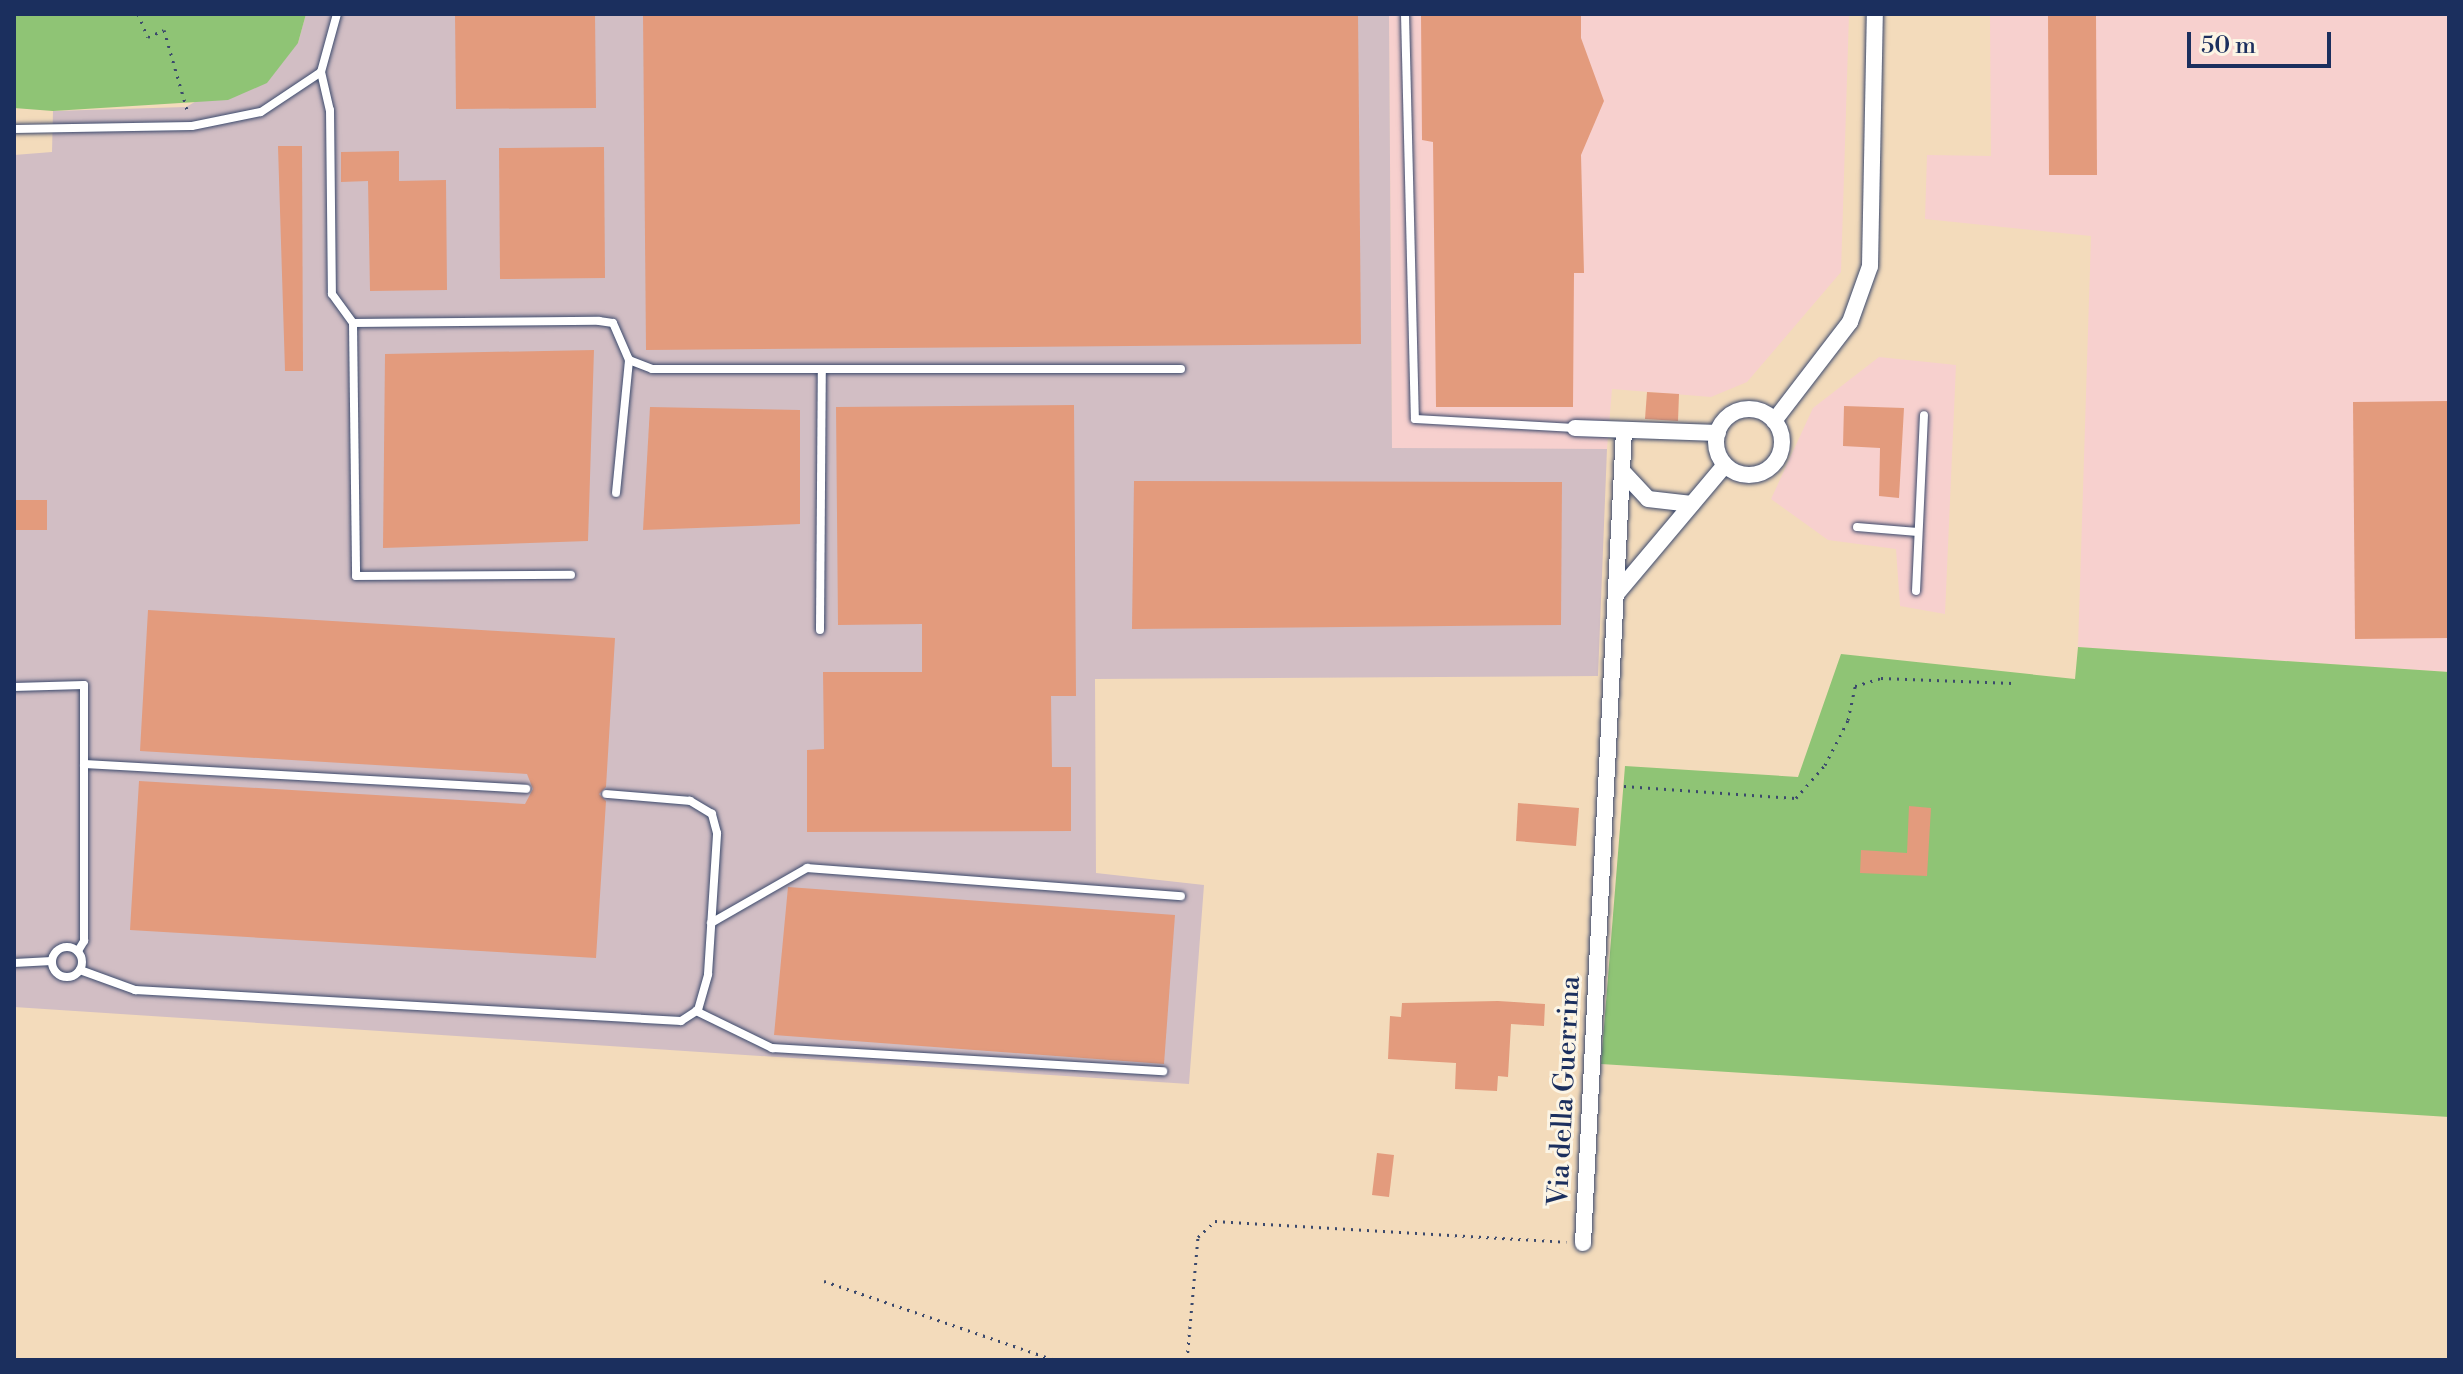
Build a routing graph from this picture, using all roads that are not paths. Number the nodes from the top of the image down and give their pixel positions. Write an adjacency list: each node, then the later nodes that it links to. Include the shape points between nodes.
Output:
1 (337, 14): 4 (lane)
2 (1405, 14): 12 (lane, via 1415,419)
3 (1875, 14): 11 (street, via 1870,266 1850,322)
4 (321, 72): 5 (lane, via 261,112 192,126); 6 (lane, via 330,110 332,294)
5 (14, 129)
6 (353, 323): 7 (lane, via 599,321 613,323); 21 (lane, via 356,576)
7 (629, 360): 8 (lane, via 652,369); 17 (lane)
8 (822, 369): 9 (lane); 24 (lane)
9 (1181, 369)
10 (1924, 415): 20 (lane)
11 (1774, 421): 14 (street, via 1758,410 1738,411); 15 (street, via 1782,444 1770,468 1743,475)
12 (1575, 428): 13 (street)
13 (1624, 430): 14 (street); 16 (street, Via della Guerrina)
14 (1718, 433): 15 (street)
15 (1725, 465): 18 (street)
16 (1622, 471): 18 (street, via 1648,499); 23 (street, Via della Guerrina)
17 (616, 493)
18 (1692, 504): 23 (street)
19 (1857, 527): 20 (lane)
20 (1918, 532): 22 (lane)
21 (571, 575)
22 (1916, 591)
23 (1618, 592): 37 (street, Via della Guerrina)
24 (820, 630)
25 (14, 687): 26 (lane, via 84,685)
26 (84, 764): 27 (lane); 31 (lane, via 84,941)
27 (526, 789)
28 (606, 794): 30 (lane, via 690,801 712,814)
29 (1181, 896): 30 (lane, via 807,868)
30 (711, 923): 35 (lane, via 704,994)
31 (78, 951): 32 (lane, via 64,947); 34 (lane)
32 (52, 961): 33 (lane); 34 (lane, via 63,976)
33 (14, 963)
34 (80, 970): 35 (lane, via 135,990 667,1024)
35 (696, 1011): 36 (lane, via 772,1048)
36 (1163, 1071)
37 (1583, 1243)

